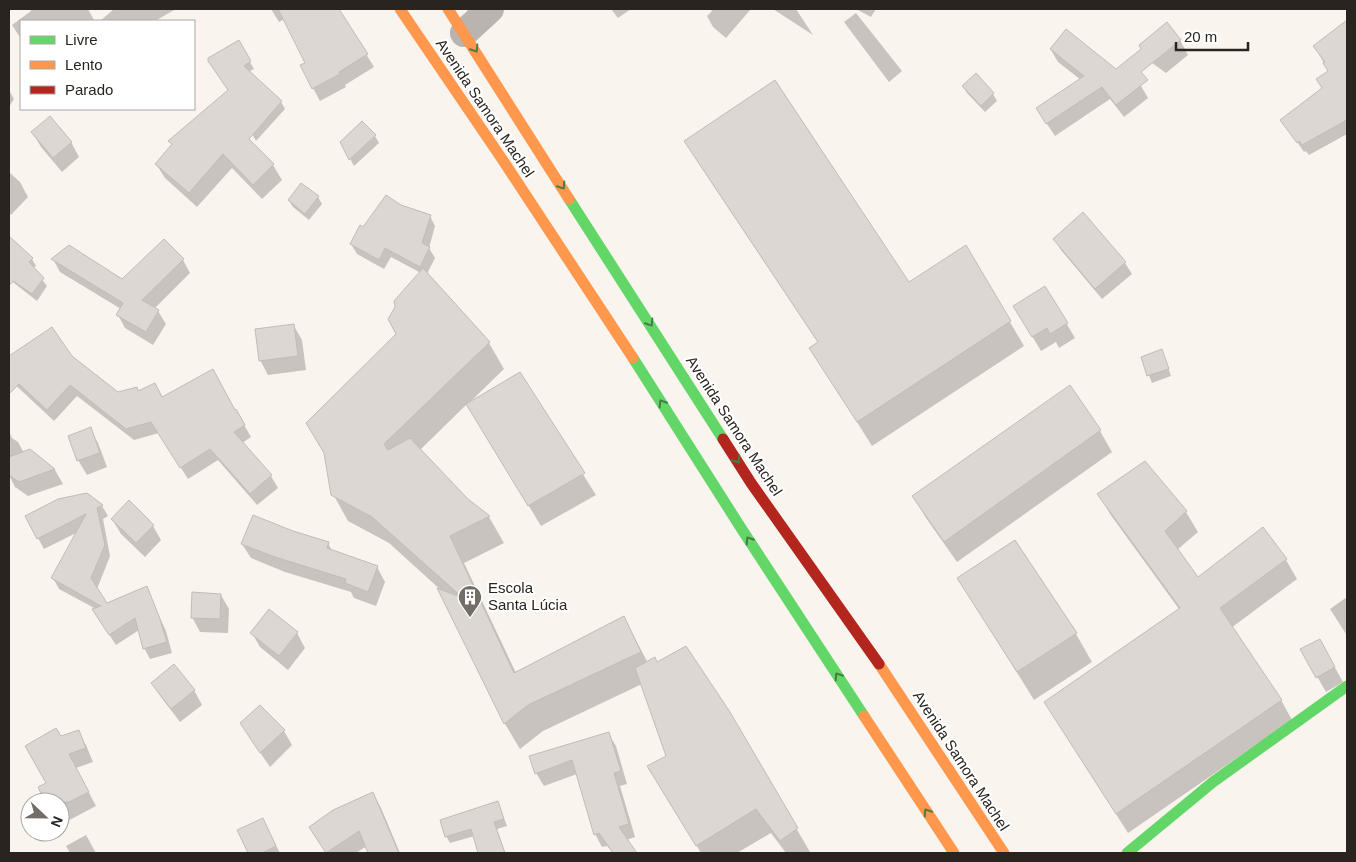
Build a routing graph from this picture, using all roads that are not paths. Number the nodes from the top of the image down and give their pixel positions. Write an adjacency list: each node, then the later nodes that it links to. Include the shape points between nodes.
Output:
1 (400, 9): 6 (main road, Avenida Samora Machel, one-way to 1, via 623,342)
2 (448, 9): 4 (main road, Avenida Samora Machel)
3 (490, 9): 4 (street)
4 (464, 33): 7 (main road, Avenida Samora Machel, one-way to 7, via 751,483 898,691)
5 (1347, 686): 8 (main road, via 1213,782)
6 (954, 853)
7 (1004, 853)
8 (1127, 853)

